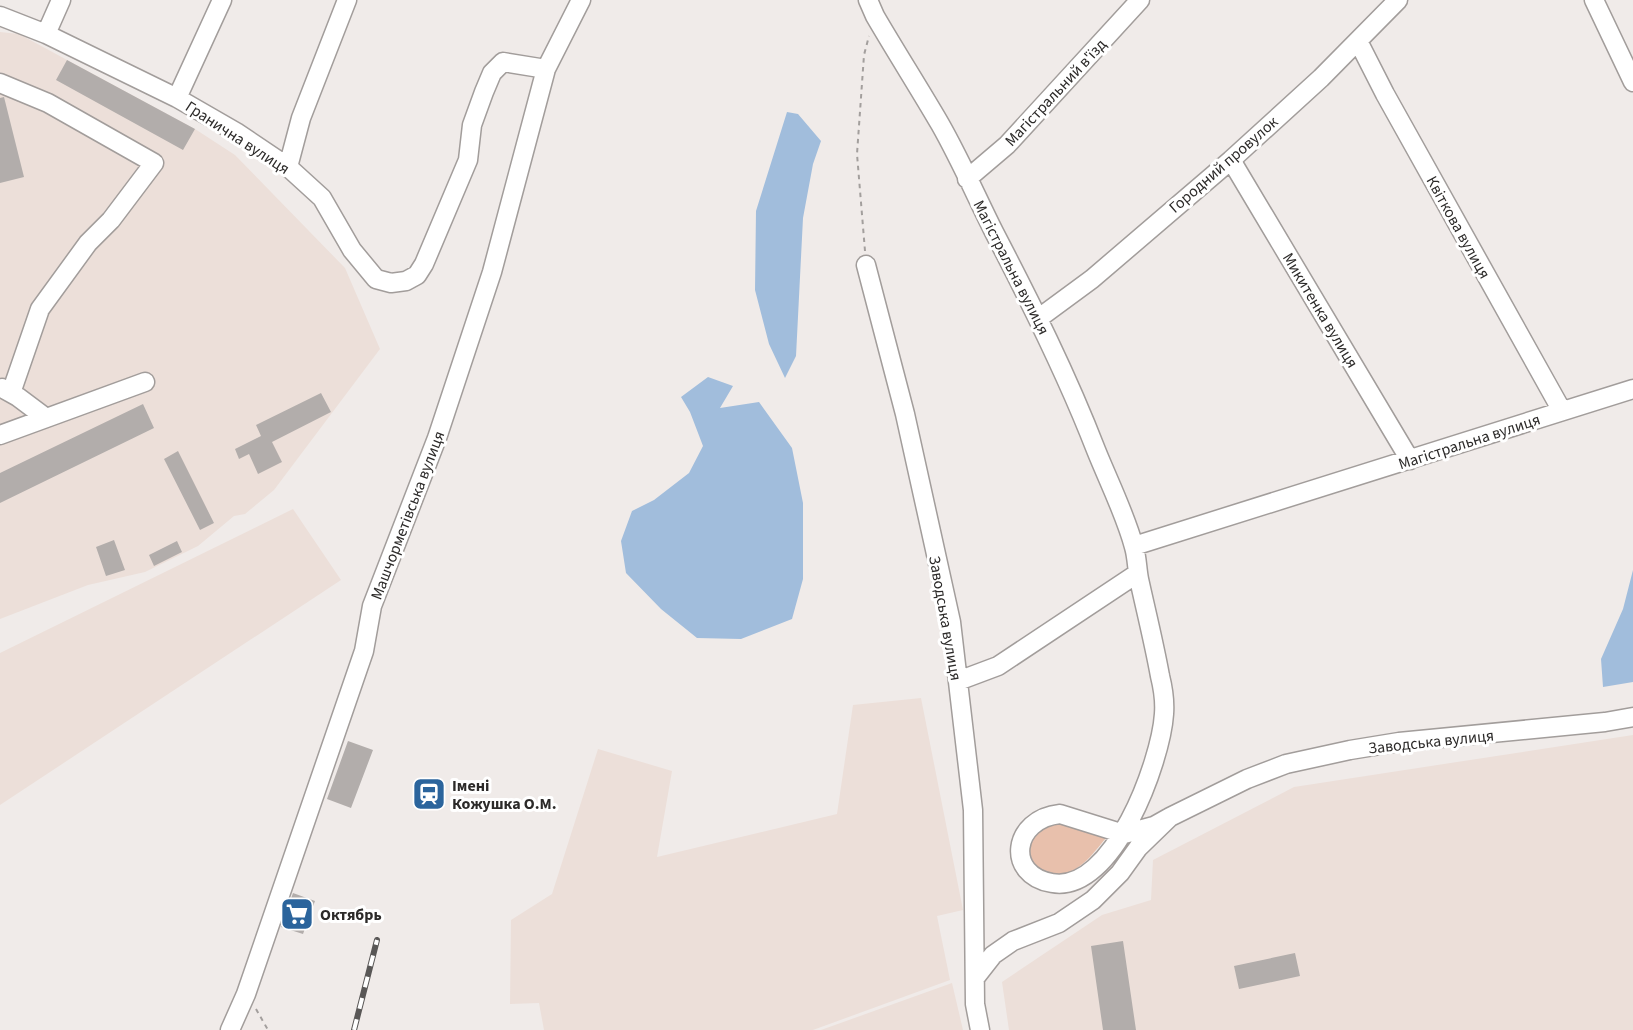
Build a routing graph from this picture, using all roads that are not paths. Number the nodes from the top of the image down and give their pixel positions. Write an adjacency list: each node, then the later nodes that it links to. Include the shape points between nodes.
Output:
1 (61, 0): 10 (street)
2 (222, 0): 15 (street)
3 (347, 0): 17 (street, via 301,118)
4 (582, 0): 12 (street, Машчорметівська вулиця)
5 (1140, 0): 18 (street, Магістральний в'їзд, via 1007,145)
6 (1398, 0): 11 (street, Городний провулок)
7 (1594, 0): 13 (street)
8 (871, 8): 18 (street, Магістральна вулиця)
9 (0, 16): 10 (street, Гранична вулиця)
10 (46, 34): 15 (street, Гранична вулиця)
11 (1358, 41): 16 (street, Городний провулок); 24 (street, Квіткова вулиця)
12 (546, 69): 17 (street, Гранична вулиця, via 503,62 492,73 472,125 464,171 424,264 417,275 406,281 376,279 352,250 322,198); 35 (street, Машчорметівська вулиця, via 492,272 437,438 372,606 364,651 246,994)
13 (1633, 82)
14 (0, 83): 23 (street, via 48,103 154,163 40,309)
15 (177, 98): 17 (street, Гранична вулиця)
16 (1230, 160): 20 (street, Городний провулок, via 1092,279); 27 (street, Микитенка вулиця)
17 (288, 167)
18 (967, 179): 20 (street, Магістральна вулиця)
19 (866, 266): 30 (street, Заводська вулиця, via 905,414 951,622)
20 (1039, 318): 28 (street, Магістральна вулиця, via 1075,395)
21 (145, 382): 25 (street)
22 (1633, 389): 24 (street, Магістральна вулиця)
23 (6, 390): 25 (street)
24 (1562, 411): 27 (street, Магістральна вулиця)
25 (46, 418): 26 (street)
26 (0, 435)
27 (1410, 460): 28 (street, Магістральна вулиця)
28 (1134, 546): 29 (street, Магістральна вулиця)
29 (1138, 573): 30 (street, via 998,666); 33 (street, Магістральна вулиця, via 1161,678 1164,714 1150,773)
30 (958, 681): 34 (street, Заводська вулиця, via 973,810)
31 (1633, 717): 32 (street, Заводська вулиця, via 1350,750 1286,764)
32 (1170, 818): 33 (street, Заводська вулиця); 34 (street, Заводська вулиця, via 1138,848 1094,900 1059,923 1013,941 993,955)
33 (1124, 834): 33 (street, via 1060,814 1049,815 1030,826 1020,845 1020,856 1031,875 1067,884 1089,871)
34 (975, 978): 36 (street, Заводська вулиця)
35 (230, 1030)
36 (980, 1030)

